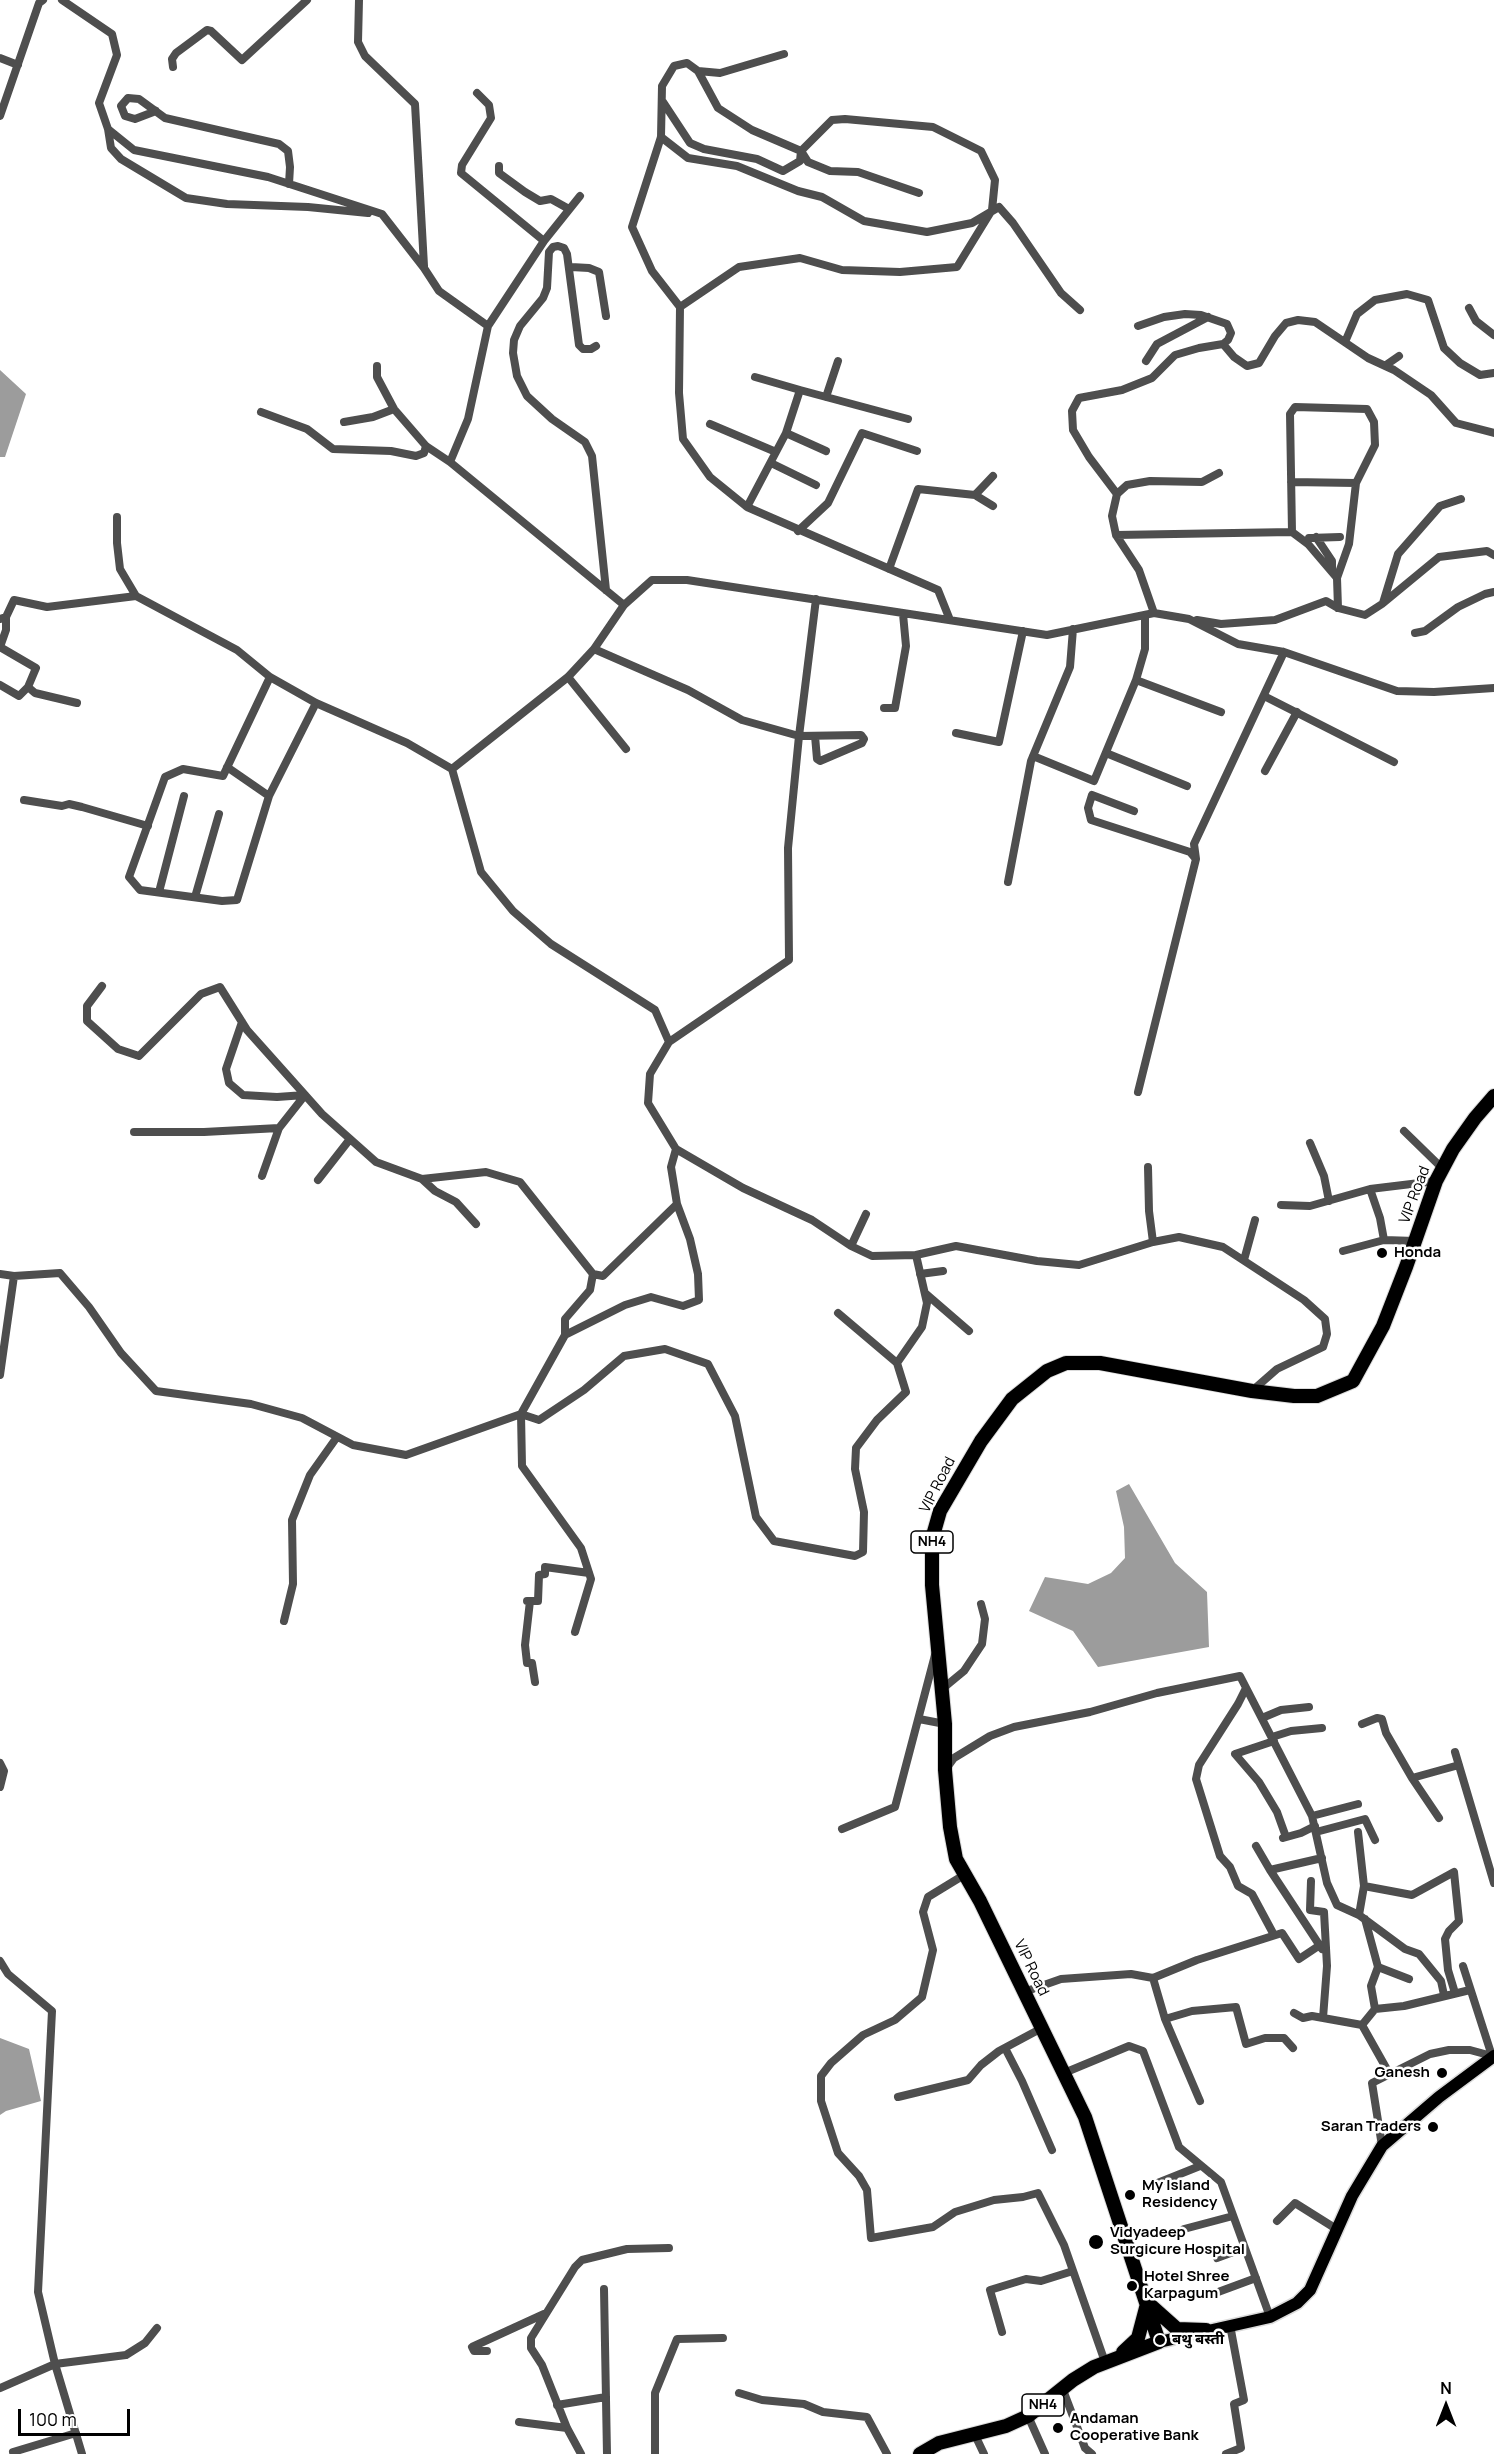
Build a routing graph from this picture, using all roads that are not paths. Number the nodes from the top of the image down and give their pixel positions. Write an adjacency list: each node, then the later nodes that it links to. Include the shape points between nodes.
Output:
1 (62, 0): 14 (street, via 112,34 117,55 99,103)
2 (307, 0): 8 (street, via 242,60 207,30 176,53)
3 (358, 0): 26 (street, via 358,42 365,56 415,104)
4 (38, 1): 7 (street)
5 (784, 54): 9 (street, via 720,73)
6 (0, 58): 7 (street)
7 (18, 64): 13 (street)
8 (173, 67)
9 (698, 71): 11 (street, via 687,63 674,66 663,86); 16 (street, via 718,108 752,130)
10 (477, 93): 24 (street, via 489,105 491,118 461,173)
11 (662, 101): 15 (street); 16 (street, via 690,143 704,149 757,159 783,171 800,161)
12 (156, 111): 18 (street, via 165,118 279,144 288,151)
13 (0, 117)
14 (108, 129): 18 (street, via 135,150); 23 (street, via 111,148 121,159 186,198)
15 (661, 137): 22 (street, via 688,158 737,166 822,197 864,221 927,232 972,223); 27 (street, via 632,227 652,271)
16 (801, 151): 19 (street, via 808,162 830,171 858,172); 22 (street, via 832,120 933,127 981,151 995,180)
17 (499, 166): 21 (street, via 499,172 525,192)
18 (289, 183): 23 (street)
19 (919, 193)
20 (580, 196): 21 (street)
21 (569, 209): 24 (street)
22 (992, 210): 27 (street, via 957,267 900,272 842,270 800,258 740,267); 29 (street, via 999,207 1061,293)
23 (382, 214): 26 (street)
24 (544, 241): 32 (street)
25 (571, 267): 30 (street, via 599,272); 37 (street, via 577,339 583,349); 78 (street, via 564,248 553,247 543,298 520,326 513,353 517,376 527,396 585,442 592,456)
26 (424, 268): 32 (street, via 439,291)
27 (680, 308): 69 (street, via 683,439 710,477)
28 (1469, 308): 34 (street, via 1476,321)
29 (1080, 310)
30 (606, 316)
31 (1208, 317): 33 (street, via 1185,314); 36 (street, via 1227,324 1231,333); 40 (street, via 1157,344)
32 (488, 326): 58 (street, via 468,419)
33 (1138, 326)
34 (1494, 335)
35 (1344, 342): 36 (street, via 1315,322 1298,320 1286,323 1259,363 1247,366); 41 (street); 43 (street, via 1358,314 1375,300 1407,294 1428,300 1444,348 1460,363 1480,375)
36 (1223, 344): 65 (street, via 1175,355 1152,378 1122,390 1079,398 1072,411 1073,430)
37 (597, 346)
38 (1399, 356): 41 (street)
39 (838, 361): 46 (street)
40 (1146, 361)
41 (1386, 365): 53 (street, via 1431,395 1456,423)
42 (377, 366): 47 (street, via 377,376)
43 (1494, 373)
44 (755, 377): 45 (street)
45 (800, 390): 46 (street); 52 (street)
46 (826, 397): 49 (street)
47 (394, 409): 50 (street); 54 (street)
48 (261, 412): 54 (street, via 307,429 333,449 416,456 424,453)
49 (908, 419)
50 (344, 422)
51 (710, 424): 56 (street)
52 (786, 433): 56 (street); 57 (street)
53 (1494, 433)
54 (426, 446): 58 (street)
55 (917, 451): 71 (street, via 862,433 828,503)
56 (776, 452): 59 (street)
57 (826, 452)
58 (450, 462): 78 (street)
59 (771, 463): 64 (street); 69 (street)
60 (1219, 473): 65 (street, via 1202,482 1127,484)
61 (993, 476): 66 (street)
62 (1291, 482): 63 (street); 63 (street, via 1290,414 1294,407 1367,409 1374,422 1376,445); 72 (street)
63 (1356, 483): 77 (street, via 1349,544)
64 (816, 485)
65 (1117, 494): 73 (street, via 1112,516)
66 (975, 495): 68 (street); 76 (street, via 918,489)
67 (1461, 499): 82 (street, via 1440,506 1398,554)
68 (993, 506)
69 (747, 507): 71 (street)
70 (117, 517): 80 (street, via 120,569)
71 (798, 531): 76 (street)
72 (1292, 532): 73 (street); 77 (street)
73 (1116, 535): 85 (street, via 1139,570)
74 (1340, 537): 77 (street, via 1312,537 1332,561)
75 (1494, 555): 82 (street, via 1487,551 1439,557)
76 (889, 569): 90 (street, via 938,590)
77 (1335, 574): 84 (street)
78 (606, 590): 83 (street)
79 (1494, 592): 93 (street, via 1458,607 1425,631)
80 (136, 597): 88 (street, via 46,607 14,600); 97 (street, via 237,650)
81 (816, 599): 83 (street, via 687,580 652,580); 86 (street); 110 (street)
82 (1382, 604): 84 (street, via 1365,615)
83 (624, 605): 95 (street)
84 (1338, 608): 89 (street, via 1326,601 1275,620 1221,624)
85 (1154, 613): 87 (street); 89 (street)
86 (903, 614): 90 (street); 106 (street, via 906,646 895,708)
87 (1145, 615): 91 (street); 99 (street, via 1145,649)
88 (3, 618): 94 (street, via 6,630)
89 (1190, 619): 96 (street, via 1238,644)
90 (950, 620): 92 (street)
91 (1073, 629): 92 (street, via 1047,635); 114 (street, via 1070,667)
92 (1023, 631): 109 (street, via 999,742)
93 (1415, 633)
94 (0, 647): 101 (street, via 36,668)
95 (594, 649): 98 (street); 110 (street, via 687,690 742,720)
96 (1284, 652): 102 (street, via 1397,691); 103 (street)
97 (270, 676): 105 (street); 116 (street)
98 (568, 677): 112 (street); 117 (street)
99 (1136, 680): 107 (street); 113 (street)
100 (0, 685): 101 (street, via 19,696)
101 (28, 687): 104 (street, via 35,693)
102 (1494, 688)
103 (1264, 696): 108 (street); 126 (street, via 1194,844)
104 (77, 703)
105 (316, 703): 117 (street, via 407,743); 121 (street)
106 (884, 708)
107 (1221, 712)
108 (1297, 712): 115 (street); 118 (street)
109 (956, 733)
110 (798, 736): 111 (street); 132 (street, via 788,848 789,960)
111 (815, 736): 111 (street, via 820,761 864,739 861,735)
112 (626, 749)
113 (1106, 753): 114 (street, via 1094,781); 119 (street)
114 (1033, 756): 127 (street)
115 (1394, 762)
116 (227, 767): 121 (street); 125 (street, via 223,776 183,769 165,777)
117 (452, 768): 132 (street, via 481,872 513,911 551,944 656,1010)
118 (1265, 771)
119 (1187, 786)
120 (184, 796): 128 (street)
121 (269, 796): 129 (street, via 237,900)
122 (24, 800): 125 (street, via 69,804)
123 (1134, 811): 126 (street, via 1092,795 1088,808 1091,820 1190,852)
124 (219, 814): 129 (street)
125 (148, 826): 128 (street, via 129,878 140,890)
126 (1196, 860): 133 (street)
127 (1008, 882)
128 (159, 892): 129 (street)
129 (195, 897)
130 (102, 986): 131 (street, via 87,1006 87,1022 118,1048 140,1056 201,994 220,987)
131 (242, 1022): 134 (street); 134 (street, via 226,1069 229,1083 243,1095)
132 (669, 1042): 141 (street, via 650,1074 648,1103)
133 (1138, 1092)
134 (305, 1095): 136 (street); 139 (street)
135 (1494, 1096): 143 (highway, VIP Road / NH4, via 1475,1118)
136 (279, 1128): 138 (street); 144 (street)
137 (1404, 1131): 143 (street)
138 (135, 1132)
139 (350, 1139): 145 (street, via 376,1162); 146 (street)
140 (1310, 1143): 148 (street, via 1324,1176)
141 (676, 1149): 149 (street, via 671,1167); 157 (street, via 743,1188 812,1220)
142 (1148, 1167): 156 (street)
143 (1439, 1175): 147 (street); 155 (highway, VIP Road / NH4)
144 (262, 1176)
145 (422, 1179): 153 (street, via 456,1202); 163 (street, via 486,1172 520,1182)
146 (318, 1180)
147 (1370, 1189): 148 (street); 154 (street)
148 (1329, 1201): 150 (street, via 1310,1206)
149 (677, 1203): 163 (street, via 603,1276); 169 (street, via 698,1274 699,1300 683,1306 651,1298 625,1305)
150 (1281, 1205)
151 (866, 1214): 157 (street)
152 (1255, 1220): 160 (street)
153 (476, 1224)
154 (1384, 1240): 155 (street); 158 (street)
155 (1415, 1241): 172 (highway, VIP Road / NH4, via 1383,1326 1353,1381 1317,1396)
156 (1153, 1242): 159 (street, via 1079,1264 1037,1261 956,1246); 160 (street, via 1179,1237 1223,1247)
157 (851, 1246): 159 (street, via 872,1256)
158 (1343, 1251)
159 (916, 1256): 164 (street)
160 (1244, 1260): 172 (street, via 1304,1300 1325,1319 1327,1334 1323,1347 1277,1369)
161 (943, 1271): 164 (street)
162 (0, 1274): 165 (street)
163 (593, 1274): 169 (street, via 590,1290 565,1319)
164 (920, 1274): 166 (street)
165 (15, 1276): 171 (street); 174 (street, via 60,1273 121,1353 156,1391 251,1404 302,1418)
166 (925, 1293): 168 (street); 170 (street, via 922,1327)
167 (838, 1313): 170 (street)
168 (969, 1331)
169 (565, 1335): 173 (street)
170 (897, 1363): 173 (street, via 906,1392 856,1448 855,1469 864,1512 863,1552 855,1556 774,1541 756,1517 735,1416 708,1364 665,1349 624,1356 584,1390 539,1420)
171 (0, 1375)
172 (1252, 1391): 179 (highway, VIP Road / NH4, via 1100,1363 1066,1363 1047,1371 1012,1399 981,1441 940,1511 932,1539)
173 (521, 1414): 174 (street, via 406,1455 353,1445); 175 (street, via 522,1466 581,1548)
174 (337, 1437): 177 (street, via 310,1475 292,1520 293,1584)
175 (589, 1573): 178 (street, via 591,1579); 180 (street, via 545,1567 545,1574 539,1575 538,1602 528,1601 525,1645)
176 (981, 1604): 182 (street, via 985,1618 982,1644 964,1671)
177 (284, 1621)
178 (575, 1632)
179 (937, 1647): 182 (highway, VIP Road / NH4); 185 (street)
180 (535, 1682)
181 (1246, 1688): 184 (street); 193 (street, via 1240,1676 1014,1727 990,1736 954,1758); 213 (street, via 1199,1765 1196,1779 1220,1856 1238,1886 1252,1894)
182 (940, 1691): 186 (highway, VIP Road / NH4)
183 (1309, 1707): 184 (street, via 1281,1710)
184 (1262, 1718): 189 (street)
185 (919, 1719): 186 (street); 199 (street, via 895,1807)
186 (945, 1724): 193 (highway, VIP Road / NH4)
187 (1362, 1724): 194 (street, via 1382,1719)
188 (1322, 1728): 189 (street, via 1292,1731)
189 (1273, 1739): 197 (street); 200 (street, via 1235,1754 1259,1782 1277,1812 1285,1838)
190 (1455, 1752): 192 (street)
191 (0, 1763): 195 (street, via 4,1771)
192 (1459, 1765): 194 (street); 207 (street)
193 (945, 1770): 206 (highway, VIP Road / NH4, via 950,1827 956,1859)
194 (1412, 1778): 198 (street)
195 (0, 1787)
196 (1358, 1804): 197 (street)
197 (1312, 1816): 200 (street)
198 (1439, 1818)
199 (842, 1828)
200 (1316, 1829): 202 (street, via 1365,1819); 204 (street)
201 (1358, 1832): 209 (street)
202 (1375, 1840)
203 (1256, 1846): 205 (street)
204 (1322, 1858): 205 (street); 210 (street)
205 (1270, 1870): 214 (street)
206 (964, 1875): 222 (highway, VIP Road / NH4); 249 (street, via 928,1897 923,1912 933,1950 922,1997 895,2020 863,2035 831,2062 821,2076 821,2101 838,2153 867,2190 871,2238 933,2227 955,2212 993,2199 1038,2193)
207 (1493, 1878)
208 (1311, 1881): 211 (street, via 1310,1910)
209 (1364, 1886): 212 (street); 223 (street, via 1412,1896 1454,1872 1459,1921 1445,1939)
210 (1337, 1905): 211 (street, via 1332,1911); 212 (street)
211 (1324, 1911): 215 (street)
212 (1362, 1917): 218 (street); 224 (street, via 1405,1949 1419,1954 1441,1981)
213 (1274, 1935): 214 (street, via 1282,1933 1299,1959); 219 (street)
214 (1320, 1945): 215 (street)
215 (1327, 1957): 227 (street)
216 (0, 1961): 264 (street, via 8,1974 52,2011 38,2292)
217 (1463, 1966): 221 (street)
218 (1378, 1967): 220 (street); 225 (street, via 1371,1986)
219 (1153, 1978): 222 (street, via 1131,1974 1061,1979); 228 (street)
220 (1409, 1979)
221 (1470, 1990): 223 (street); 233 (street)
222 (1024, 1992): 230 (highway, VIP Road / NH4)
223 (1455, 1993): 224 (street)
224 (1444, 1995): 225 (street)
225 (1375, 2009): 229 (street)
226 (1294, 2013): 227 (street, via 1304,2018)
227 (1323, 2018): 229 (street)
228 (1165, 2019): 232 (street, via 1192,2011 1236,2007 1246,2044 1284,2038); 237 (street)
229 (1362, 2025): 235 (street)
230 (1042, 2028): 231 (street); 234 (highway, VIP Road / NH4)
231 (1005, 2048): 236 (street, via 968,2080); 239 (street)
232 (1293, 2048)
233 (1493, 2056): 235 (street, via 1449,2050 1430,2054); 238 (main road)
234 (1064, 2073): 240 (street, via 1129,2046 1143,2051 1179,2147); 253 (highway, VIP Road / NH4, via 1085,2117)
235 (1389, 2073): 238 (street, via 1372,2083)
236 (898, 2097)
237 (1200, 2101)
238 (1382, 2146): 245 (main road, via 1352,2196)
239 (1052, 2150)
240 (1200, 2166): 241 (street); 242 (street, via 1221,2182)
241 (1150, 2186)
242 (1233, 2216): 244 (street); 247 (street)
243 (1277, 2221): 245 (street, via 1295,2203)
244 (1184, 2229)
245 (1338, 2230): 255 (main road, via 1310,2290 1297,2303)
246 (669, 2248): 254 (street, via 627,2248 582,2260)
247 (1245, 2248): 248 (street); 250 (street)
248 (1217, 2258)
249 (1073, 2271): 259 (street, via 990,2290); 263 (street)
250 (1256, 2278): 252 (street); 255 (street)
251 (604, 2289): 268 (street)
252 (1210, 2295)
253 (1148, 2302): 258 (highway, via 1177,2329); 261 (highway, VIP Road / NH4); 263 (highway, via 1138,2338)
254 (546, 2314): 262 (street, via 472,2347); 269 (street, via 531,2338 531,2348)
255 (1269, 2317): 256 (main road)
256 (1230, 2325): 258 (main road); 285 (street, via 1245,2400 1234,2404 1241,2448)
257 (157, 2328): 264 (street, via 145,2343 126,2355)
258 (1206, 2330): 261 (main road)
259 (1002, 2332)
260 (723, 2338): 280 (street, via 677,2339 655,2393)
261 (1159, 2342): 263 (highway, NH4)
262 (487, 2351)
263 (1110, 2360): 266 (highway, NH4, via 1073,2380)
264 (55, 2364): 265 (street); 273 (street)
265 (0, 2388)
266 (1063, 2390): 270 (highway, NH4); 284 (street, via 1085,2448)
267 (739, 2393): 281 (street, via 762,2400 804,2404 823,2412 867,2417)
268 (606, 2397): 269 (street); 279 (street)
269 (557, 2405): 272 (street)
270 (1028, 2416): 274 (highway, NH4); 283 (street)
271 (519, 2422): 272 (street)
272 (567, 2428): 278 (street)
273 (76, 2433): 275 (street); 277 (street)
274 (975, 2435): 276 (highway, NH4, via 939,2443); 282 (street)
275 (12, 2452)
276 (923, 2453)
277 (82, 2454)
278 (581, 2454)
279 (607, 2454)
280 (655, 2454)
281 (887, 2454)
282 (984, 2454)
283 (1045, 2454)
284 (1092, 2454)
285 (1226, 2454)

